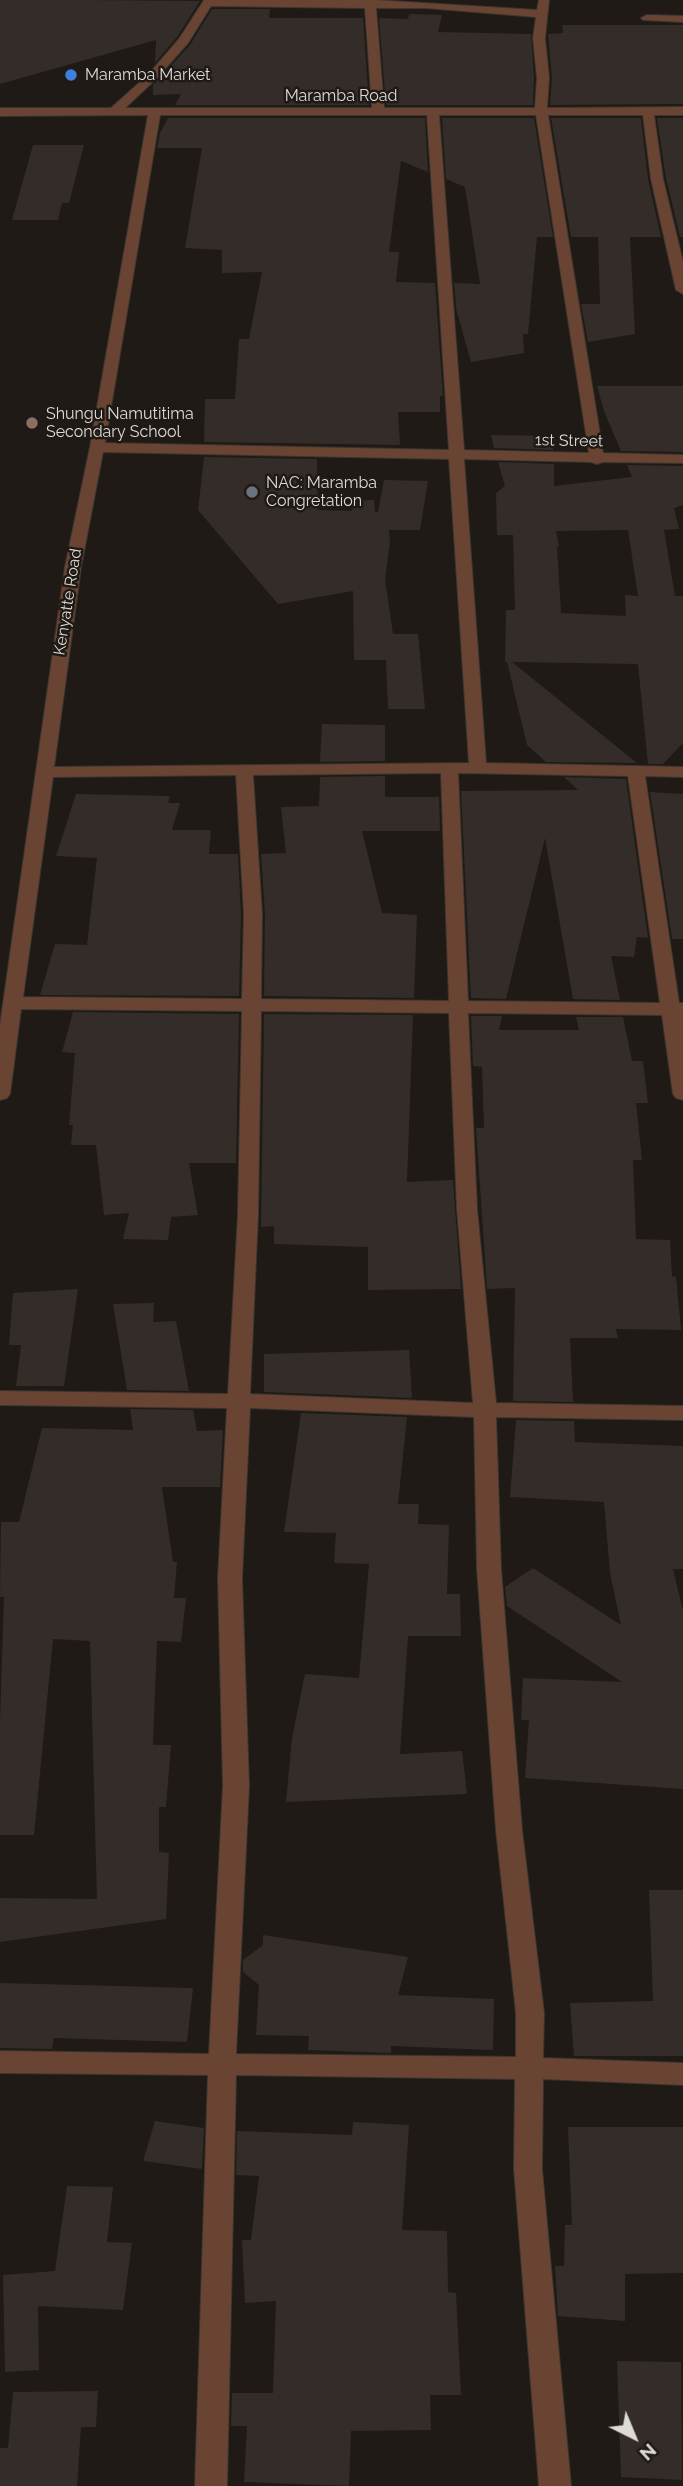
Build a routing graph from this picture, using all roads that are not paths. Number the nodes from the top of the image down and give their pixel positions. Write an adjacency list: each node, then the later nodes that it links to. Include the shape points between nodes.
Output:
1 (460, 0): 5 (street)
2 (544, 0): 6 (street)
3 (209, 2): 4 (street); 16 (street, via 184,41)
4 (369, 3): 5 (street); 15 (street)
5 (426, 5): 6 (street)
6 (541, 14): 10 (street)
7 (647, 18): 8 (street)
8 (683, 19)
9 (433, 111): 10 (street, Maramba Road); 15 (street, Maramba Road); 19 (street)
10 (541, 111): 11 (street, Maramba Road); 21 (street)
11 (648, 111): 12 (street, Maramba Road); 17 (street, via 657,179)
12 (683, 111)
13 (0, 112): 16 (street, Maramba Road)
14 (155, 112): 15 (street, Maramba Road); 16 (street, Maramba Road); 18 (street, Kenyatte Road)
15 (378, 112)
16 (114, 113)
17 (683, 290)
18 (97, 447): 19 (street, 1st Street); 25 (street, Kenyatte Road, via 73,567)
19 (455, 456): 21 (street, 1st Street); 23 (street)
20 (683, 459): 21 (street, 1st Street)
21 (597, 460)
22 (449, 768): 23 (street); 26 (street); 29 (street)
23 (478, 768): 24 (street)
24 (636, 771): 27 (street); 31 (street)
25 (43, 772): 26 (street); 28 (street, Kenyatte Road)
26 (244, 772): 30 (street, via 253,914)
27 (683, 772)
28 (14, 1003): 30 (street); 32 (street, Kenyatte Road)
29 (459, 1006): 30 (street); 31 (street); 36 (street, via 467,1209)
30 (251, 1007): 35 (street, via 248,1214)
31 (676, 1008): 33 (street)
32 (0, 1094)
33 (683, 1094)
34 (0, 1398): 35 (street)
35 (238, 1401): 36 (street); 39 (street, via 230,1578 236,1786)
36 (485, 1410): 37 (street); 40 (street, via 489,1569 509,1830 530,2013)
37 (683, 1413)
38 (0, 2062): 39 (street)
39 (224, 2066): 40 (street); 42 (street)
40 (529, 2068): 41 (street); 43 (street, via 528,2169)
41 (683, 2074)
42 (211, 2486)
43 (555, 2486)

